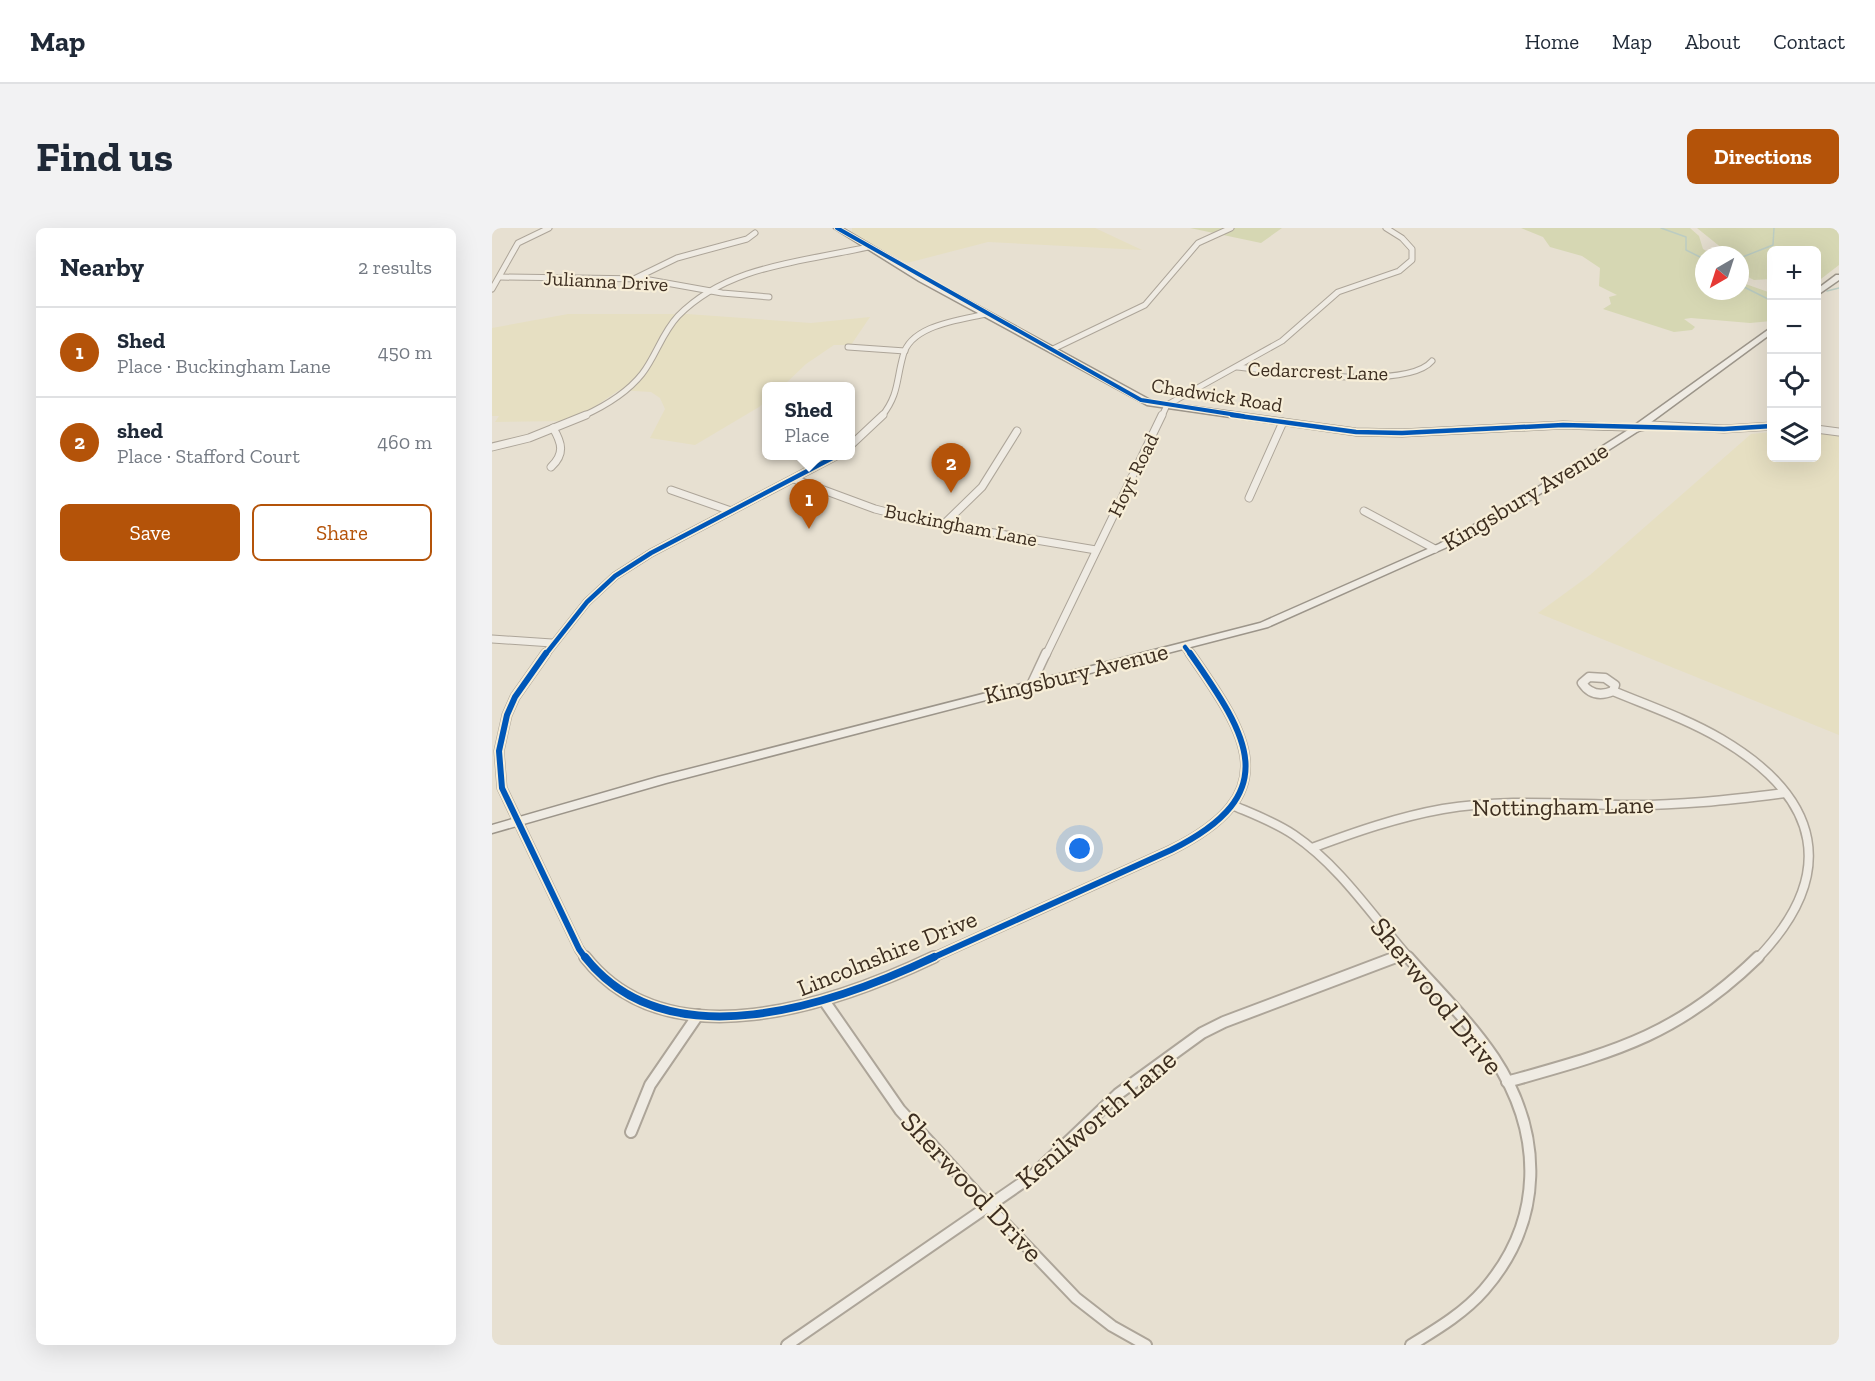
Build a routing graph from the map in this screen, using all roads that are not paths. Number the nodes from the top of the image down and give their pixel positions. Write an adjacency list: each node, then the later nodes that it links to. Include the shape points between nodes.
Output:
1 (549, 228): 7 (street, via 518,243)
2 (837, 228): 6 (main road, Chadwick Road)
3 (1231, 228): 18 (street, via 1198,243 1145,305)
4 (1386, 228): 20 (street, Hoyt Road, via 1412,249 1412,260 1406,266 1331,296 1292,334)
5 (755, 233): 9 (street, via 662,264)
6 (868, 247): 12 (street, via 795,261 735,278); 14 (main road, Chadwick Road)
7 (500, 277): 9 (street, Julianna Drive); 10 (street)
8 (1839, 277): 11 (main road)
9 (636, 278): 12 (street, Julianna Drive)
10 (492, 289)
11 (1821, 290)
12 (711, 291): 13 (street, Julianna Drive); 24 (street, via 668,328 636,381 592,412)
13 (769, 297)
14 (986, 314): 17 (street, via 929,331); 18 (main road, Chadwick Road)
15 (1767, 333): 25 (main road, Kingsbury Avenue)
16 (848, 347): 17 (street)
17 (905, 351): 29 (street, via 894,397 874,425)
18 (1051, 351): 21 (main road, Chadwick Road, via 1141,399)
19 (1432, 361): 20 (street, Cedarcrest Lane, via 1418,371 1383,376)
20 (1236, 367): 21 (street, Hoyt Road)
21 (1167, 405): 22 (main road, Chadwick Road); 40 (street, Hoyt Road)
22 (1282, 422): 25 (main road, Chadwick Road, via 1334,431 1380,433 1563,425); 35 (street)
23 (1767, 426): 25 (street)
24 (553, 428): 30 (street); 32 (street, via 564,446 563,454)
25 (1637, 428): 39 (main road, Kingsbury Avenue, via 1513,507)
26 (1821, 430): 28 (street)
27 (1017, 431): 38 (street, via 982,487)
28 (1839, 432)
29 (855, 442)
30 (492, 447)
31 (829, 460): 33 (street, Lincolnshire Drive)
32 (551, 467)
33 (794, 479): 36 (street, Lincolnshire Drive); 38 (street, Buckingham Lane, via 875,509)
34 (671, 490): 36 (street)
35 (1249, 498)
36 (731, 511): 42 (street, Lincolnshire Drive, via 622,571 587,602)
37 (1364, 511): 39 (street)
38 (943, 525): 40 (street, Buckingham Lane)
39 (1435, 549): 43 (main road, Kingsbury Avenue, via 1283,617)
40 (1096, 550): 44 (street, Hoyt Road)
41 (492, 639): 42 (street)
42 (552, 643): 46 (street, Lincolnshire Drive, via 515,697)
43 (1185, 646): 44 (main road, Kingsbury Avenue); 49 (street, Lincolnshire Drive, via 1246,742 1248,772)
44 (1032, 683): 50 (main road, Kingsbury Avenue)
45 (1613, 691): 48 (street, via 1737,749)
46 (502, 736): 47 (street); 50 (street, Lincolnshire Drive, via 502,788)
47 (492, 738)
48 (1785, 793): 52 (street, Nottingham Lane, via 1696,804 1544,801 1444,809 1368,827); 56 (street, via 1808,828 1813,862 1800,903 1744,972 1697,1009 1635,1044)
49 (1232, 805): 52 (street, Sherwood Drive, via 1276,824); 54 (street, Lincolnshire Drive, via 1209,828 1166,853)
50 (517, 821): 51 (main road, Kingsbury Avenue); 55 (street, Lincolnshire Drive, via 589,964 611,984 634,997)
51 (492, 829)
52 (1312, 848): 53 (street, Sherwood Drive)
53 (1405, 954): 56 (street, Sherwood Drive, via 1482,1042); 58 (street, Kenilworth Lane, via 1202,1033 1118,1094 1046,1164)
54 (825, 1002): 55 (street, Lincolnshire Drive, via 750,1016); 58 (street, Sherwood Drive, via 900,1110)
55 (698, 1015): 57 (street, via 644,1092)
56 (1507, 1082): 61 (street, Sherwood Drive, via 1524,1119 1532,1156 1528,1211 1514,1248 1490,1284 1451,1321)
57 (631, 1132)
58 (989, 1207): 59 (street, Kenilworth Lane); 60 (street, Sherwood Drive, via 1076,1298)
59 (787, 1345)
60 (1146, 1345)
61 (1411, 1345)

